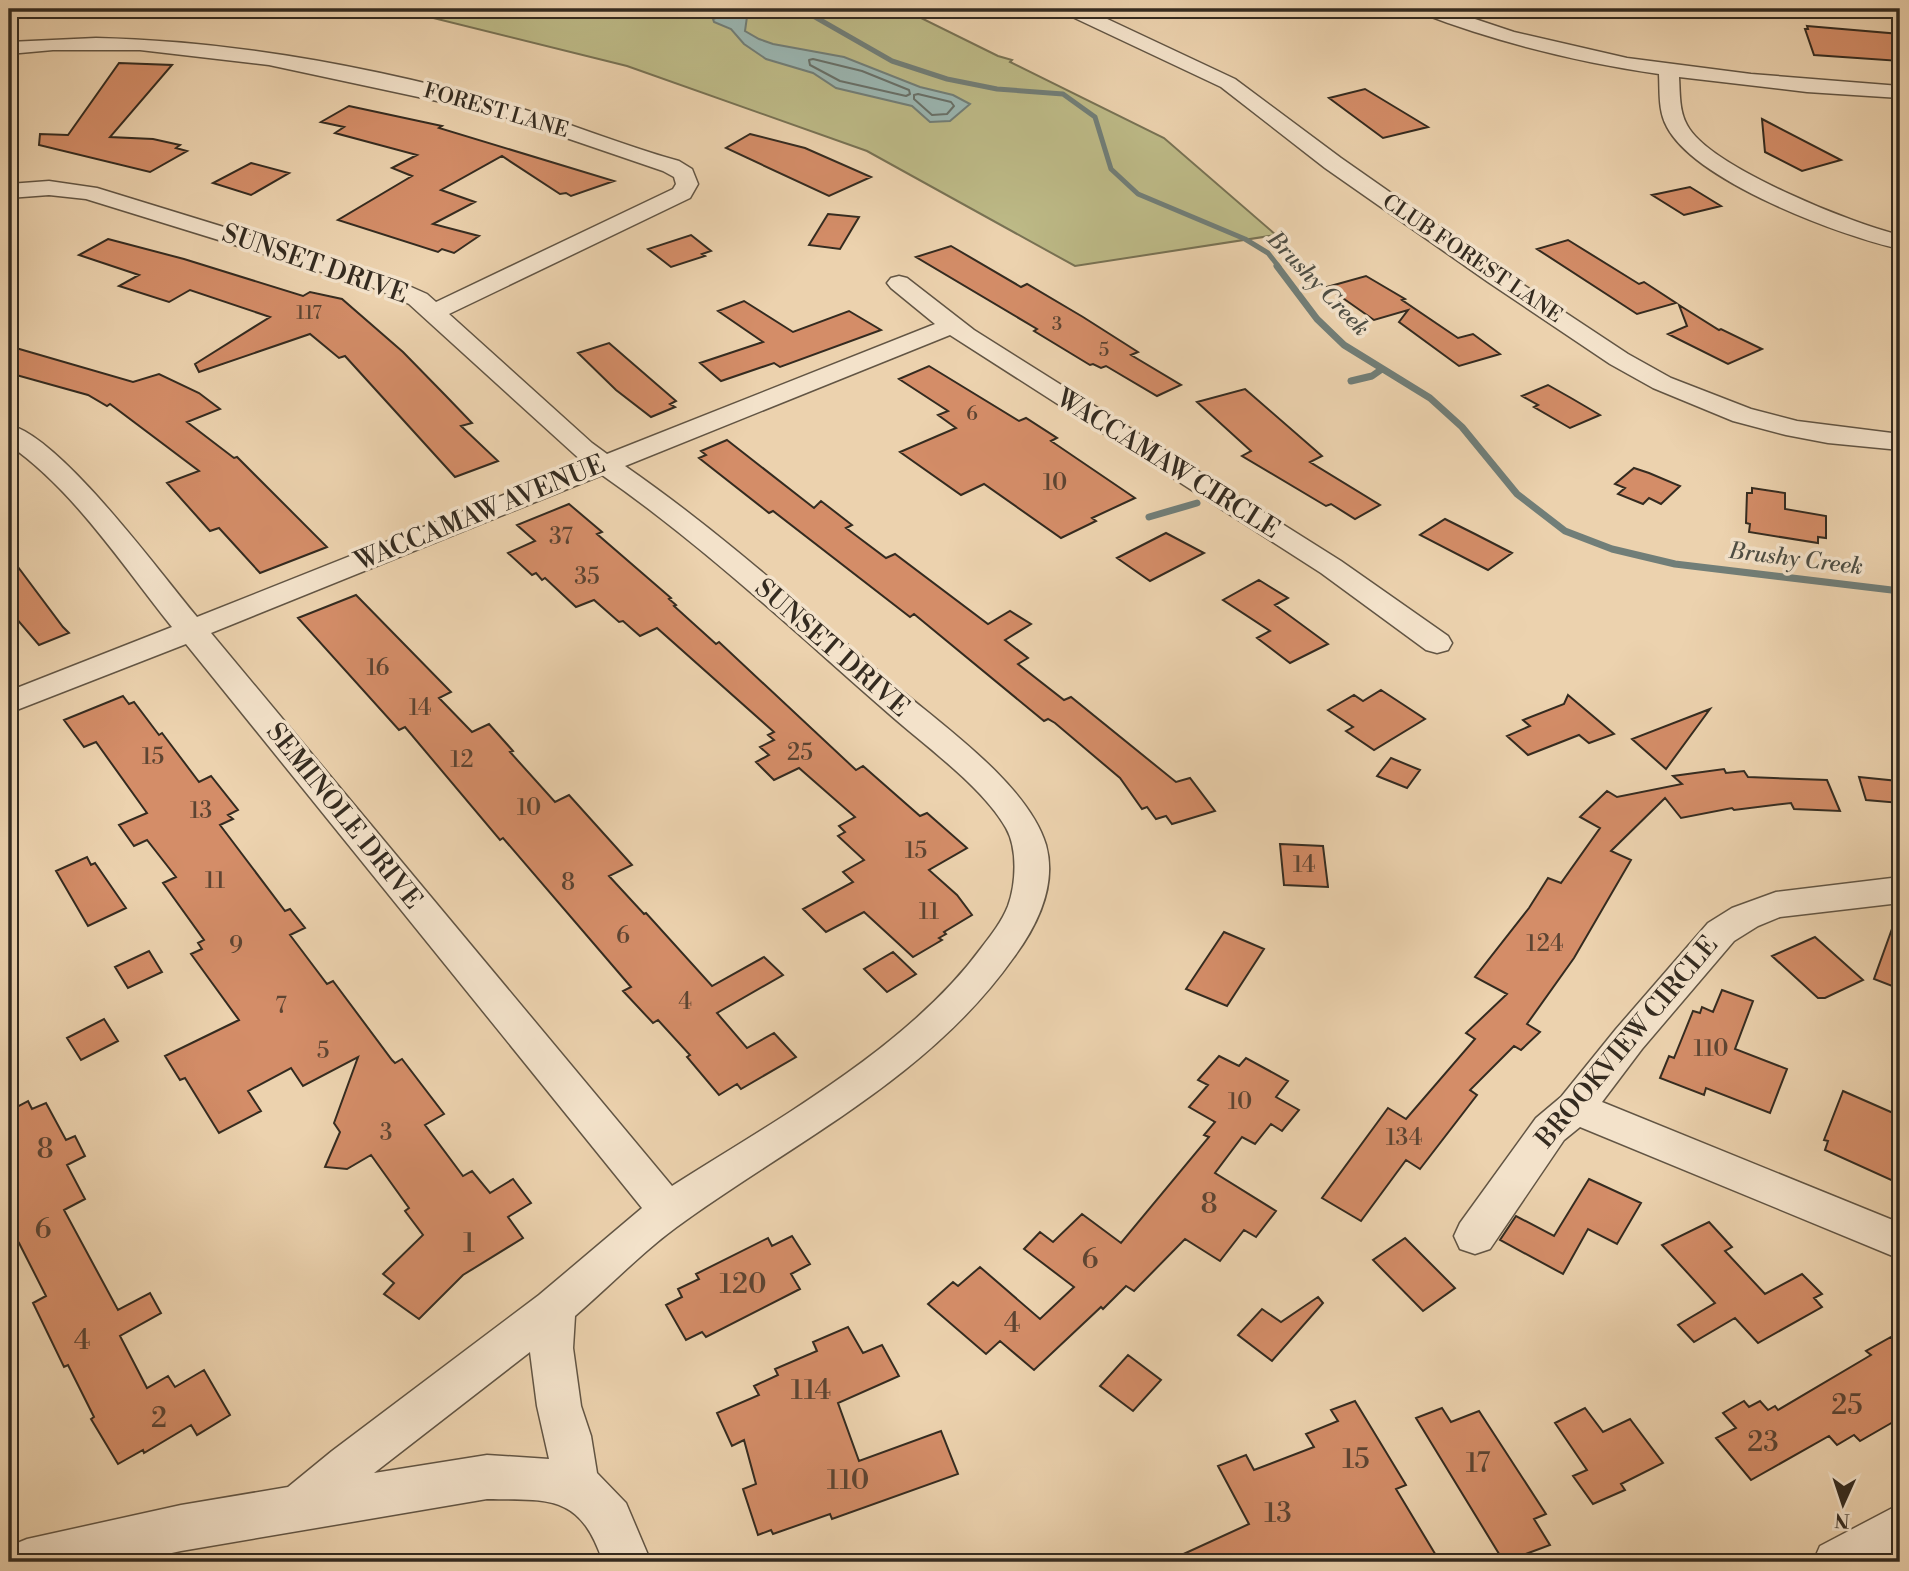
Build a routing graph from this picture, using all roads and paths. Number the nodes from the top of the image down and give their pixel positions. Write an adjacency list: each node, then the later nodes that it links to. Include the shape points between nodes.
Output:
1 (1071, 9): 12 (street, CLUB FOREST LANE, via 1228,83 1496,277 1662,383 1784,427)
2 (1428, 9): 4 (street, via 1544,48)
3 (9, 48): 9 (street, FOREST LANE, via 137,43 304,65 502,110 684,174 687,184 682,193)
4 (1668, 71): 5 (street); 7 (street, via 1674,121 1695,148 1824,218)
5 (1900, 92)
6 (9, 191): 9 (street, SUNSET DRIVE, via 66,189 120,201 385,284)
7 (1900, 242)
8 (899, 283): 10 (street, WACCAMAW CIRCLE)
9 (435, 312): 13 (street, SUNSET DRIVE, via 582,449)
10 (951, 326): 13 (street, WACCAMAW AVENUE); 15 (street, WACCAMAW CIRCLE, via 1331,567)
11 (9, 433): 14 (street, SEMINOLE DRIVE, via 40,454 82,497)
12 (1900, 442)
13 (605, 463): 14 (street, WACCAMAW AVENUE); 19 (street, SUNSET DRIVE, via 760,585 985,780 1022,825 1030,849 1026,905 1013,932 977,982 922,1036 822,1111)
14 (191, 629): 16 (street, WACCAMAW AVENUE); 19 (street, SEMINOLE DRIVE)
15 (1437, 643)
16 (9, 703)
17 (1900, 890): 18 (street, BROOKVIEW CIRCLE, via 1776,905 1721,932)
18 (1575, 1108): 20 (street, BROOKVIEW CIRCLE, via 1550,1129); 21 (street)
19 (668, 1210): 22 (street, SUNSET DRIVE)
20 (1475, 1237)
21 (1900, 1241)
22 (554, 1308): 23 (street, via 551,1348); 24 (street, SUNSET DRIVE)
23 (576, 1485): 24 (street, via 487,1477); 27 (street, via 600,1503)
24 (299, 1508): 26 (street)
25 (1900, 1527): 28 (street)
26 (27, 1562)
27 (627, 1562)
28 (1837, 1562)

